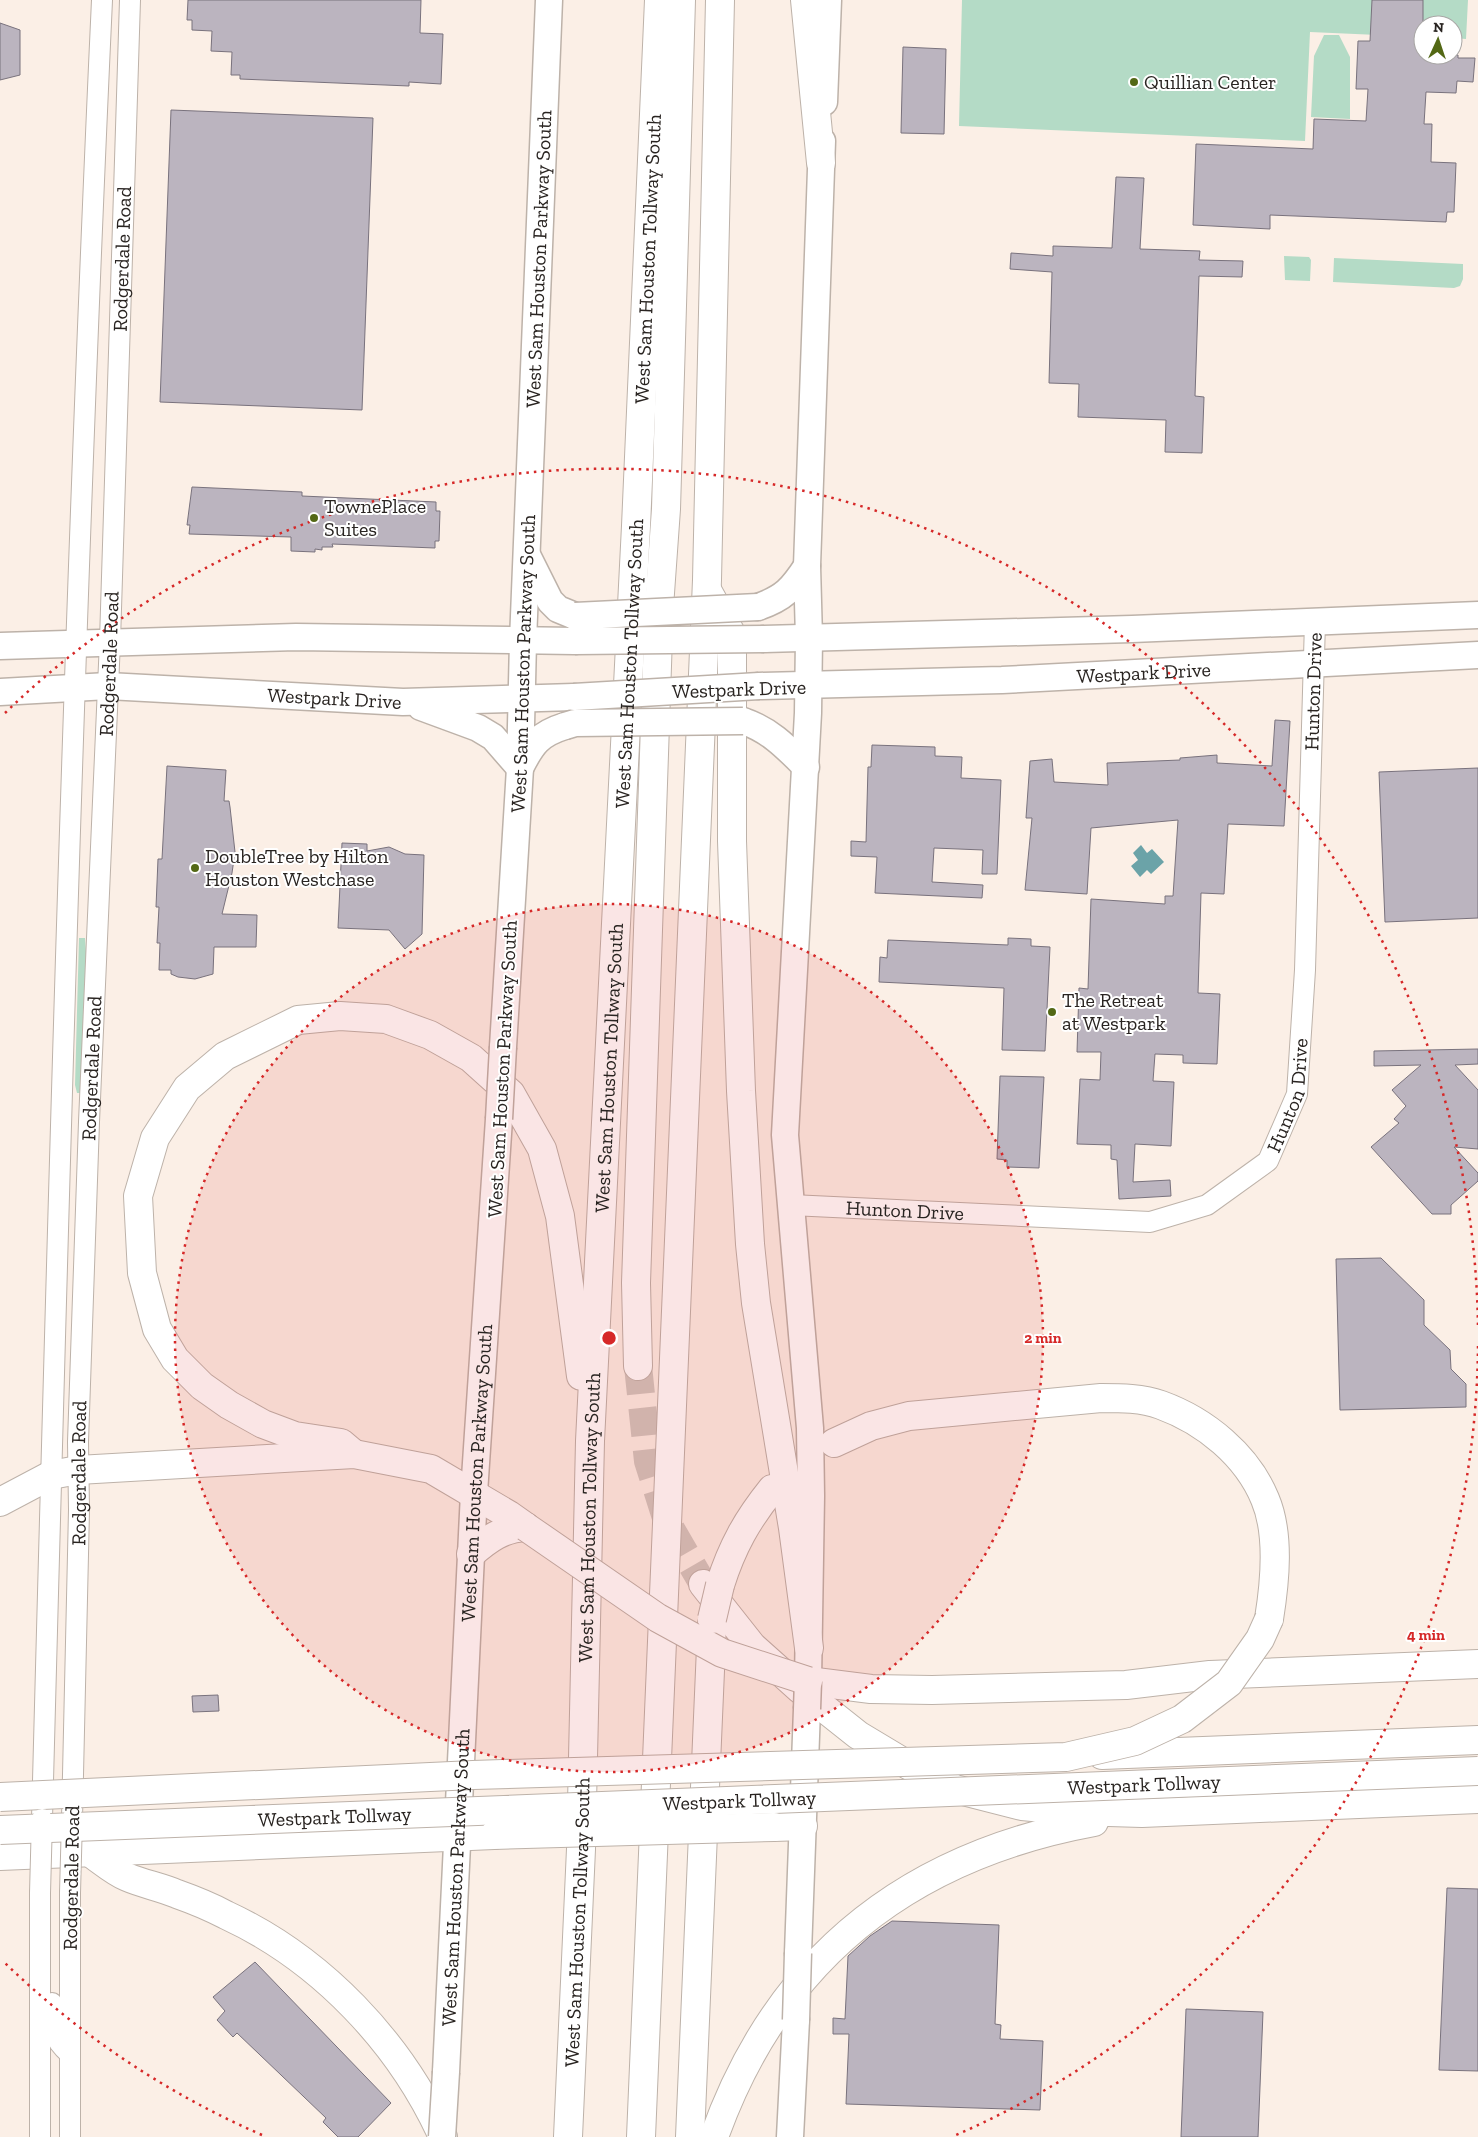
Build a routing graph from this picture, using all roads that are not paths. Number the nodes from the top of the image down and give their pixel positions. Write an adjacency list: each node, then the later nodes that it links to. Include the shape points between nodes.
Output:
1 (102, 0): 9 (street, Rodgerdale Road)
2 (130, 0): 10 (street, Rodgerdale Road)
3 (549, 0): 14 (main road, West Sam Houston Parkway South)
4 (659, 0): 39 (highway, West Sam Houston Tollway South)
5 (681, 0): 38 (highway, via 666,509 659,607 636,1283)
6 (720, 0): 16 (highway)
7 (805, 0): 11 (highway)
8 (828, 0): 11 (main road)
9 (99, 48): 10 (street); 12 (street, Rodgerdale Road)
10 (128, 50): 13 (street, Rodgerdale Road)
11 (821, 163): 15 (main road)
12 (88, 302): 13 (street); 23 (street, Rodgerdale Road)
13 (119, 303): 21 (street, Rodgerdale Road)
14 (528, 557): 19 (main road, via 550,601); 22 (main road, West Sam Houston Parkway South)
15 (807, 566): 19 (main road, bridge, via 794,586 779,600 758,607); 20 (main road)
16 (706, 590): 51 (highway, via 732,635 732,841 749,1234 758,1313); 69 (highway)
17 (1478, 615): 18 (main road)
18 (1315, 622): 20 (main road); 26 (street, Hunton Drive)
19 (575, 629): 20 (main road, bridge, via 764,639); 22 (main road)
20 (809, 638): 28 (main road)
21 (110, 641): 22 (main road, via 296,637); 23 (main road); 27 (street, Rodgerdale Road)
22 (523, 641): 31 (main road, West Sam Houston Parkway South)
23 (76, 643): 24 (main road); 29 (street, Rodgerdale Road)
24 (0, 646)
25 (1478, 655): 26 (main road, Westpark Drive)
26 (1314, 664): 28 (main road, Westpark Drive); 37 (street, Hunton Drive, via 1305,970 1297,1094 1268,1161 1207,1205 1150,1222)
27 (108, 686): 29 (main road, Westpark Drive); 32 (main road, Westpark Drive); 36 (street, Rodgerdale Road)
28 (809, 686): 31 (main road, Westpark Drive, bridge); 33 (main road)
29 (74, 688): 30 (main road, Westpark Drive); 35 (street, Rodgerdale Road)
30 (0, 692)
31 (522, 698): 32 (main road, Westpark Drive); 34 (main road, West Sam Houston Parkway South)
32 (403, 702): 34 (main road, via 478,728 493,737)
33 (806, 767): 34 (main road, bridge, via 781,741 760,727 743,721 575,723 540,737); 37 (main road, via 785,1135)
34 (520, 768): 45 (main road, West Sam Houston Parkway South, bridge)
35 (57, 1190): 36 (street); 43 (street, Rodgerdale Road)
36 (87, 1192): 42 (street, Rodgerdale Road)
37 (790, 1205): 51 (main road, via 810,1428)
38 (638, 1366)
39 (590, 1441): 41 (highway, via 560,1216 542,1149 511,1094 471,1058 430,1035 386,1019 340,1016 298,1020 225,1056 187,1088 155,1138 138,1196 142,1273 157,1328 175,1359 216,1396 263,1424 295,1436 341,1443); 68 (highway, West Sam Houston Tollway South, via 580,1849)
40 (834, 1443): 53 (highway, bridge, via 871,1426 909,1416 1130,1398 1161,1404 1205,1426 1242,1460 1265,1500 1275,1545 1274,1588 1269,1619 1260,1640 1230,1683 1182,1719 1135,1741)
41 (354, 1454): 42 (highway); 45 (highway, via 431,1469)
42 (78, 1470): 43 (highway); 64 (street, Rodgerdale Road, bridge)
43 (51, 1474): 46 (highway); 63 (street, Rodgerdale Road, bridge)
44 (772, 1489): 49 (highway, via 748,1520)
45 (474, 1493): 47 (highway); 48 (main road, West Sam Houston Parkway South)
46 (0, 1502)
47 (515, 1523): 48 (highway); 51 (highway, bridge, via 658,1618 722,1652)
48 (471, 1554): 60 (main road, West Sam Houston Parkway South)
49 (711, 1585): 57 (highway, via 752,1646 858,1735 908,1765 955,1789 1022,1806); 70 (highway, bridge)
50 (1478, 1664): 51 (highway, via 1210,1675 1119,1685 932,1690 871,1689)
51 (814, 1669): 58 (main road, bridge, via 807,1709)
52 (1478, 1740): 53 (highway, Westpark Tollway, bridge)
53 (1066, 1757): 55 (highway, Westpark Tollway, bridge, via 473,1775)
54 (1478, 1771): 59 (highway, Westpark Tollway, bridge)
55 (0, 1797)
56 (1478, 1799): 57 (highway)
57 (1142, 1814): 71 (highway, via 1058,1829 998,1847 945,1869 888,1901 840,1940 800,1980 760,2036 726,2102)
58 (803, 1826): 60 (highway, bridge); 72 (main road, bridge)
59 (0, 1830)
60 (457, 1837): 61 (highway); 67 (main road, West Sam Houston Parkway South, bridge)
61 (88, 1852): 62 (highway); 67 (highway, via 126,1877 227,1915 261,1933 300,1961 340,1994 392,2051)
62 (0, 1856)
63 (40, 1935): 64 (street, via 51,1981 52,2027 58,2044); 65 (street, Rodgerdale Road)
64 (70, 2054): 66 (street, Rodgerdale Road)
65 (40, 2137)
66 (70, 2137)
67 (442, 2137)
68 (568, 2137)
69 (640, 2137)
70 (690, 2137)
71 (714, 2137)
72 (790, 2137)

